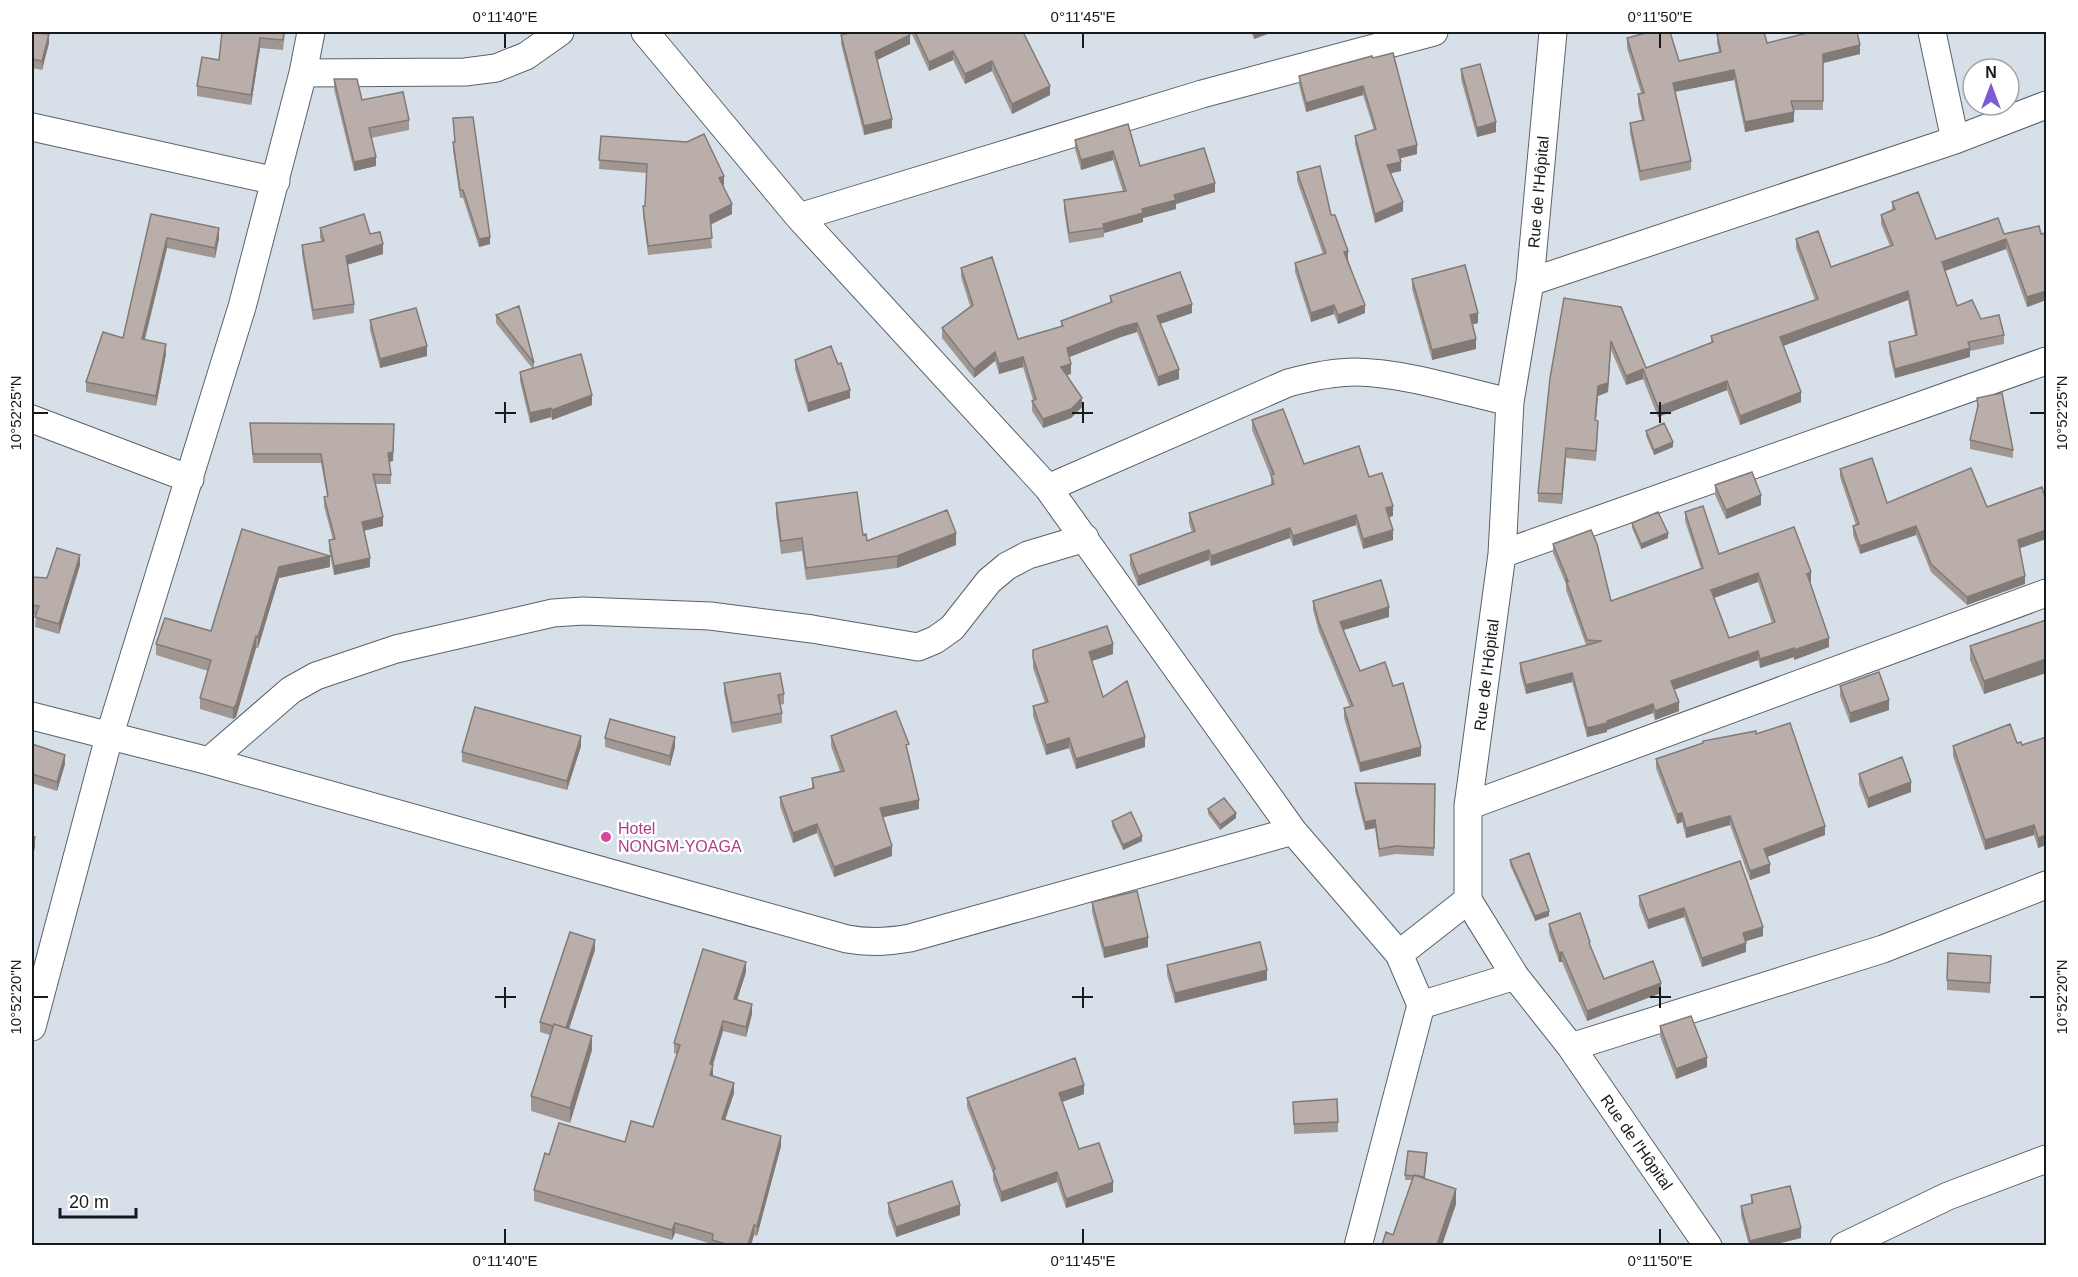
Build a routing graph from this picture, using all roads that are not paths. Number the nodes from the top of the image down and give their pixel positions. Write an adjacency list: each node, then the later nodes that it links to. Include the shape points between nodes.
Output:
1 (310, 32): 7 (street)
2 (560, 32): 7 (street, via 526,56 496,68 465,72)
3 (645, 32): 12 (street)
4 (1434, 32): 12 (street, via 1202,94)
5 (1553, 32): 13 (street, Rue de l'Hôpital)
6 (1932, 32): 10 (street)
7 (303, 74): 11 (street)
8 (2046, 105): 10 (street)
9 (32, 127): 11 (street)
10 (1955, 140): 13 (street)
11 (276, 181): 17 (street)
12 (799, 217): 18 (street)
13 (1530, 282): 15 (street, Rue de l'Hôpital)
14 (2046, 361): 20 (street)
15 (1510, 402): 18 (street, via 1405,378 1357,372 1318,375 1288,383); 20 (street, Rue de l'Hôpital)
16 (32, 419): 17 (street)
17 (190, 479): 23 (street)
18 (1048, 488): 19 (street)
19 (1085, 538): 24 (street, via 1028,555 1007,566 989,581 952,628 918,647 710,616 553,613 396,649 316,676 291,690); 26 (street)
20 (1502, 554): 25 (street, Rue de l'Hôpital)
21 (2046, 593): 25 (street)
22 (32, 716): 23 (street)
23 (109, 737): 24 (street); 32 (street)
24 (209, 761): 26 (street, via 866,942 910,938)
25 (1468, 806): 28 (street, Rue de l'Hôpital)
26 (1293, 831): 29 (street)
27 (2046, 885): 33 (street, via 1883,949)
28 (1468, 900): 29 (street); 30 (street, Rue de l'Hôpital)
29 (1399, 954): 31 (street)
30 (1515, 976): 31 (street); 33 (street, Rue de l'Hôpital)
31 (1421, 1005): 35 (street)
32 (32, 1026)
33 (1571, 1047): 36 (street, Rue de l'Hôpital)
34 (2046, 1159): 37 (street, via 1948,1196)
35 (1358, 1245)
36 (1708, 1245)
37 (1844, 1245)

